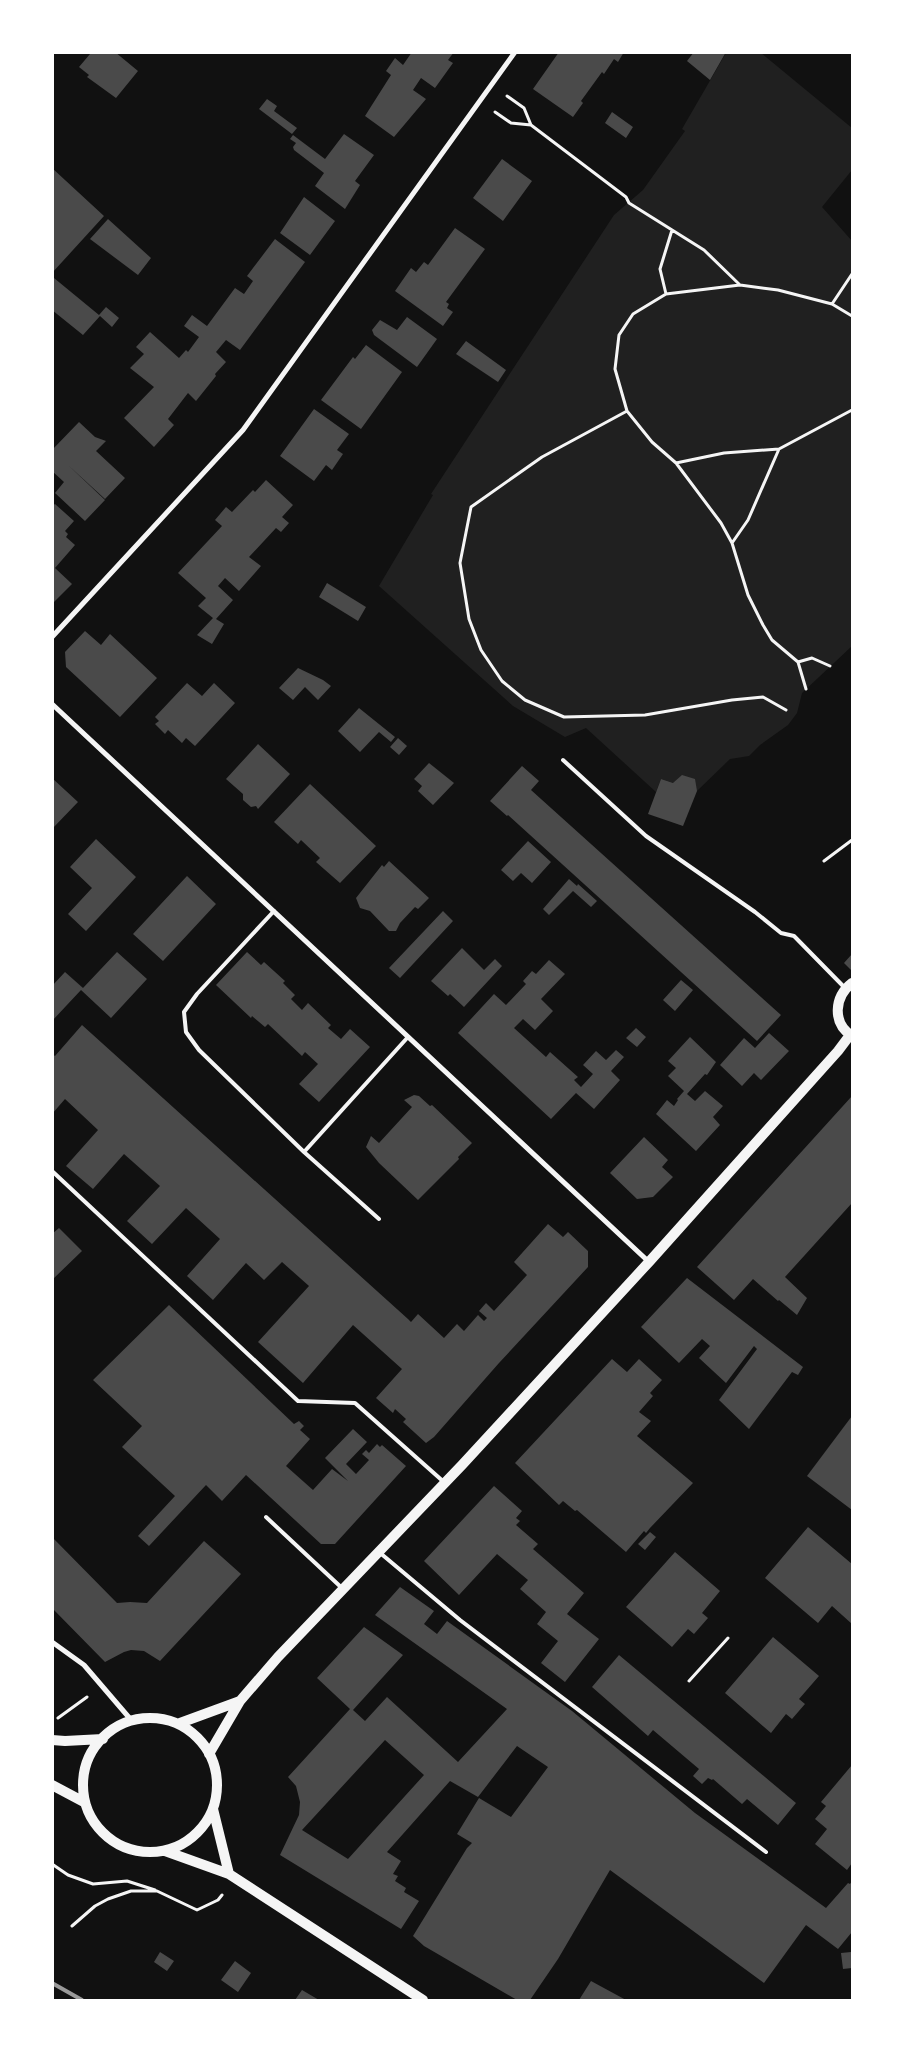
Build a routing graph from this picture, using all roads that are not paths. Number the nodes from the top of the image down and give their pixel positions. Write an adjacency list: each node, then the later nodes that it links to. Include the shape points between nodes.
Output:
1 (515, 52): 2 (street, via 243,430)
2 (52, 637)
3 (52, 704): 5 (street)
4 (563, 760): 6 (lane, via 646,836 781,933 794,936)
5 (274, 911): 8 (street); 9 (lane, via 197,994 184,1012 186,1032 199,1050)
6 (849, 986): 7 (main road, via 839,1000 837,1013 841,1025)
7 (851, 1036): 12 (main road)
8 (408, 1037): 9 (lane); 12 (street)
9 (304, 1152): 11 (lane)
10 (52, 1171): 13 (lane, via 298,1401 355,1403)
11 (379, 1219)
12 (649, 1262): 13 (main road)
13 (445, 1483): 15 (main road)
14 (266, 1517): 16 (lane)
15 (379, 1552): 16 (main road); 28 (lane, via 460,1620)
16 (343, 1589): 18 (main road)
17 (52, 1642): 19 (street, via 84,1665)
18 (240, 1701): 20 (main road); 23 (main road)
19 (132, 1721): 20 (main road, via 161,1718); 21 (main road)
20 (180, 1723): 23 (main road, via 197,1735)
21 (103, 1739): 22 (main road); 25 (main road, via 94,1748 84,1771)
22 (52, 1740)
23 (210, 1754): 26 (main road, via 217,1782)
24 (52, 1785): 25 (main road)
25 (84, 1802): 27 (main road, via 90,1817 105,1835 123,1847 144,1853)
26 (213, 1809): 27 (main road, via 206,1824 194,1836 181,1846); 29 (main road)
27 (165, 1851): 29 (main road)
28 (766, 1852)
29 (232, 1876): 30 (main road)
30 (423, 2000)

